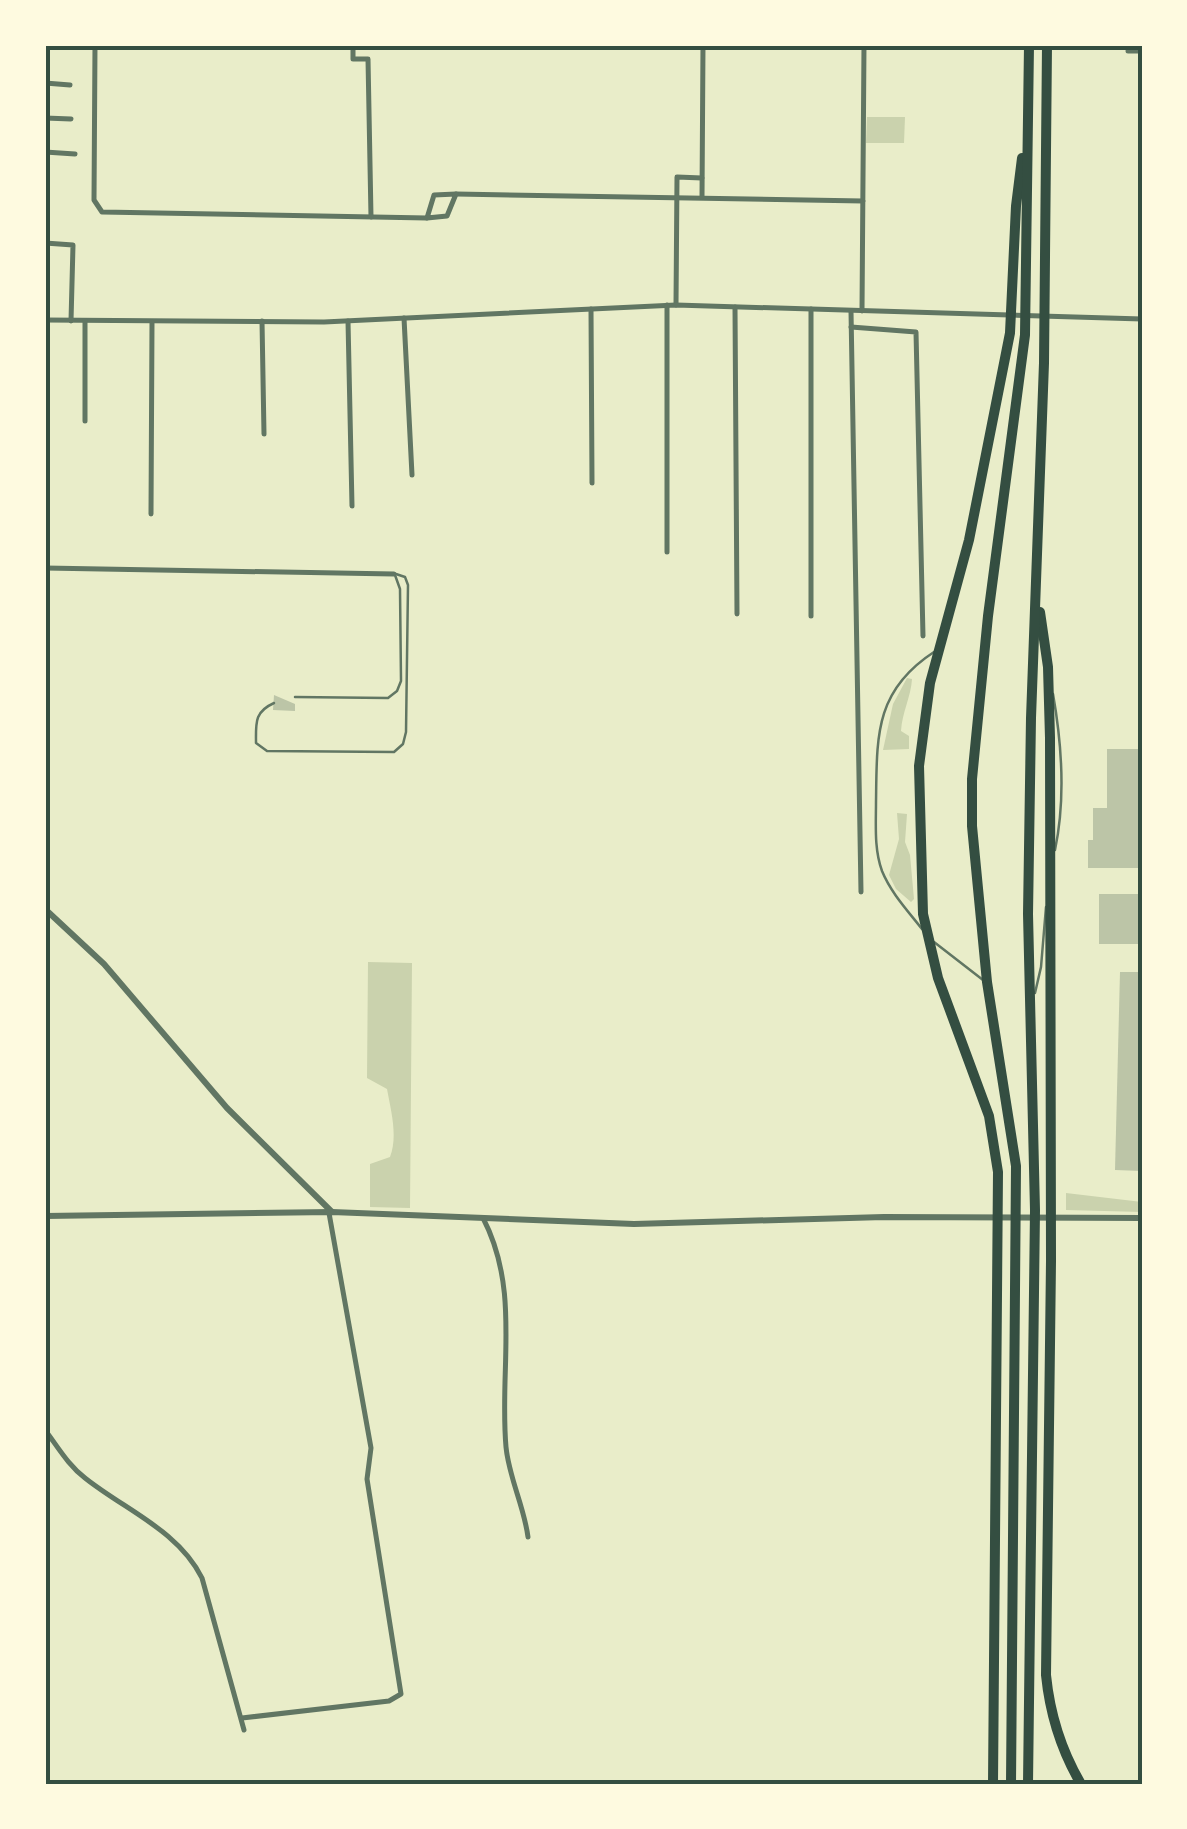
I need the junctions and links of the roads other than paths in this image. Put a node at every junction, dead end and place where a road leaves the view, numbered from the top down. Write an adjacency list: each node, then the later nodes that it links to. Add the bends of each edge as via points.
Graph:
1 (95, 45): 21 (street, via 94,200 102,212)
2 (353, 45): 21 (street, via 353,59 368,59)
3 (704, 45): 16 (street)
4 (864, 45): 20 (street)
5 (1029, 45): 13 (highway)
6 (1047, 45): 49 (highway)
7 (1128, 50): 8 (street)
8 (1142, 51)
9 (45, 83): 10 (street)
10 (70, 85)
11 (45, 118): 12 (street)
12 (70, 119)
13 (1028, 127): 53 (highway, via 1016,206 1010,333 969,540); 60 (highway, via 1025,335 972,779)
14 (45, 152): 15 (street)
15 (75, 154)
16 (702, 178): 18 (street, via 677,178); 19 (street)
17 (456, 194): 18 (street); 22 (street, via 446,216); 22 (street, via 434,195)
18 (677, 196): 19 (street); 24 (street)
19 (702, 197): 20 (street)
20 (863, 202): 30 (street)
21 (370, 218): 22 (street)
22 (426, 218)
23 (45, 244): 34 (street, via 73,244)
24 (676, 305): 25 (street); 26 (street)
25 (667, 306): 27 (street); 46 (street)
26 (735, 307): 28 (street); 50 (street)
27 (591, 309): 31 (street); 43 (street)
28 (811, 310): 29 (street); 51 (street)
29 (851, 311): 30 (street); 39 (street)
30 (862, 311): 32 (street)
31 (404, 318): 36 (street); 42 (street)
32 (1142, 319)
33 (45, 320): 34 (street)
34 (70, 321): 37 (street)
35 (262, 321): 36 (street); 38 (street); 41 (street)
36 (348, 321): 44 (street)
37 (85, 322): 38 (street); 40 (street)
38 (152, 322): 45 (street)
39 (851, 327): 52 (street, via 916,332); 57 (street)
40 (85, 421)
41 (264, 434)
42 (412, 475)
43 (592, 482)
44 (352, 506)
45 (151, 514)
46 (667, 552)
47 (45, 568): 48 (street)
48 (394, 574): 54 (lane, via 400,589 396,692 388,698); 55 (lane, via 408,585 403,744 394,752 266,752 256,744 256,718)
49 (1037, 587): 56 (highway, via 1048,666); 61 (highway)
50 (738, 614)
51 (811, 616)
52 (922, 636)
53 (939, 648): 59 (highway, via 919,766); 59 (lane, via 904,673 880,717 877,743 880,862)
54 (296, 697)
55 (274, 702)
56 (1050, 874): 61 (lane); 73 (highway, via 1046,1676 1053,1721)
57 (861, 892)
58 (45, 909): 62 (street, via 104,964 227,1108)
59 (928, 937): 60 (lane); 70 (highway, via 984,1100 998,1172)
60 (987, 982): 71 (highway, via 1016,1166)
61 (1029, 1018): 72 (highway, via 1036,1210)
62 (330, 1212): 63 (street); 64 (street); 68 (street, via 371,1448 367,1479 401,1694)
63 (45, 1216)
64 (484, 1218): 65 (street, via 634,1224); 67 (street, via 506,1282 506,1453)
65 (1142, 1218)
66 (45, 1430): 68 (street, via 86,1478 189,1555 202,1578)
67 (528, 1537)
68 (242, 1718): 69 (street)
69 (244, 1730)
70 (993, 1784)
71 (1010, 1784)
72 (1028, 1784)
73 (1081, 1784)

